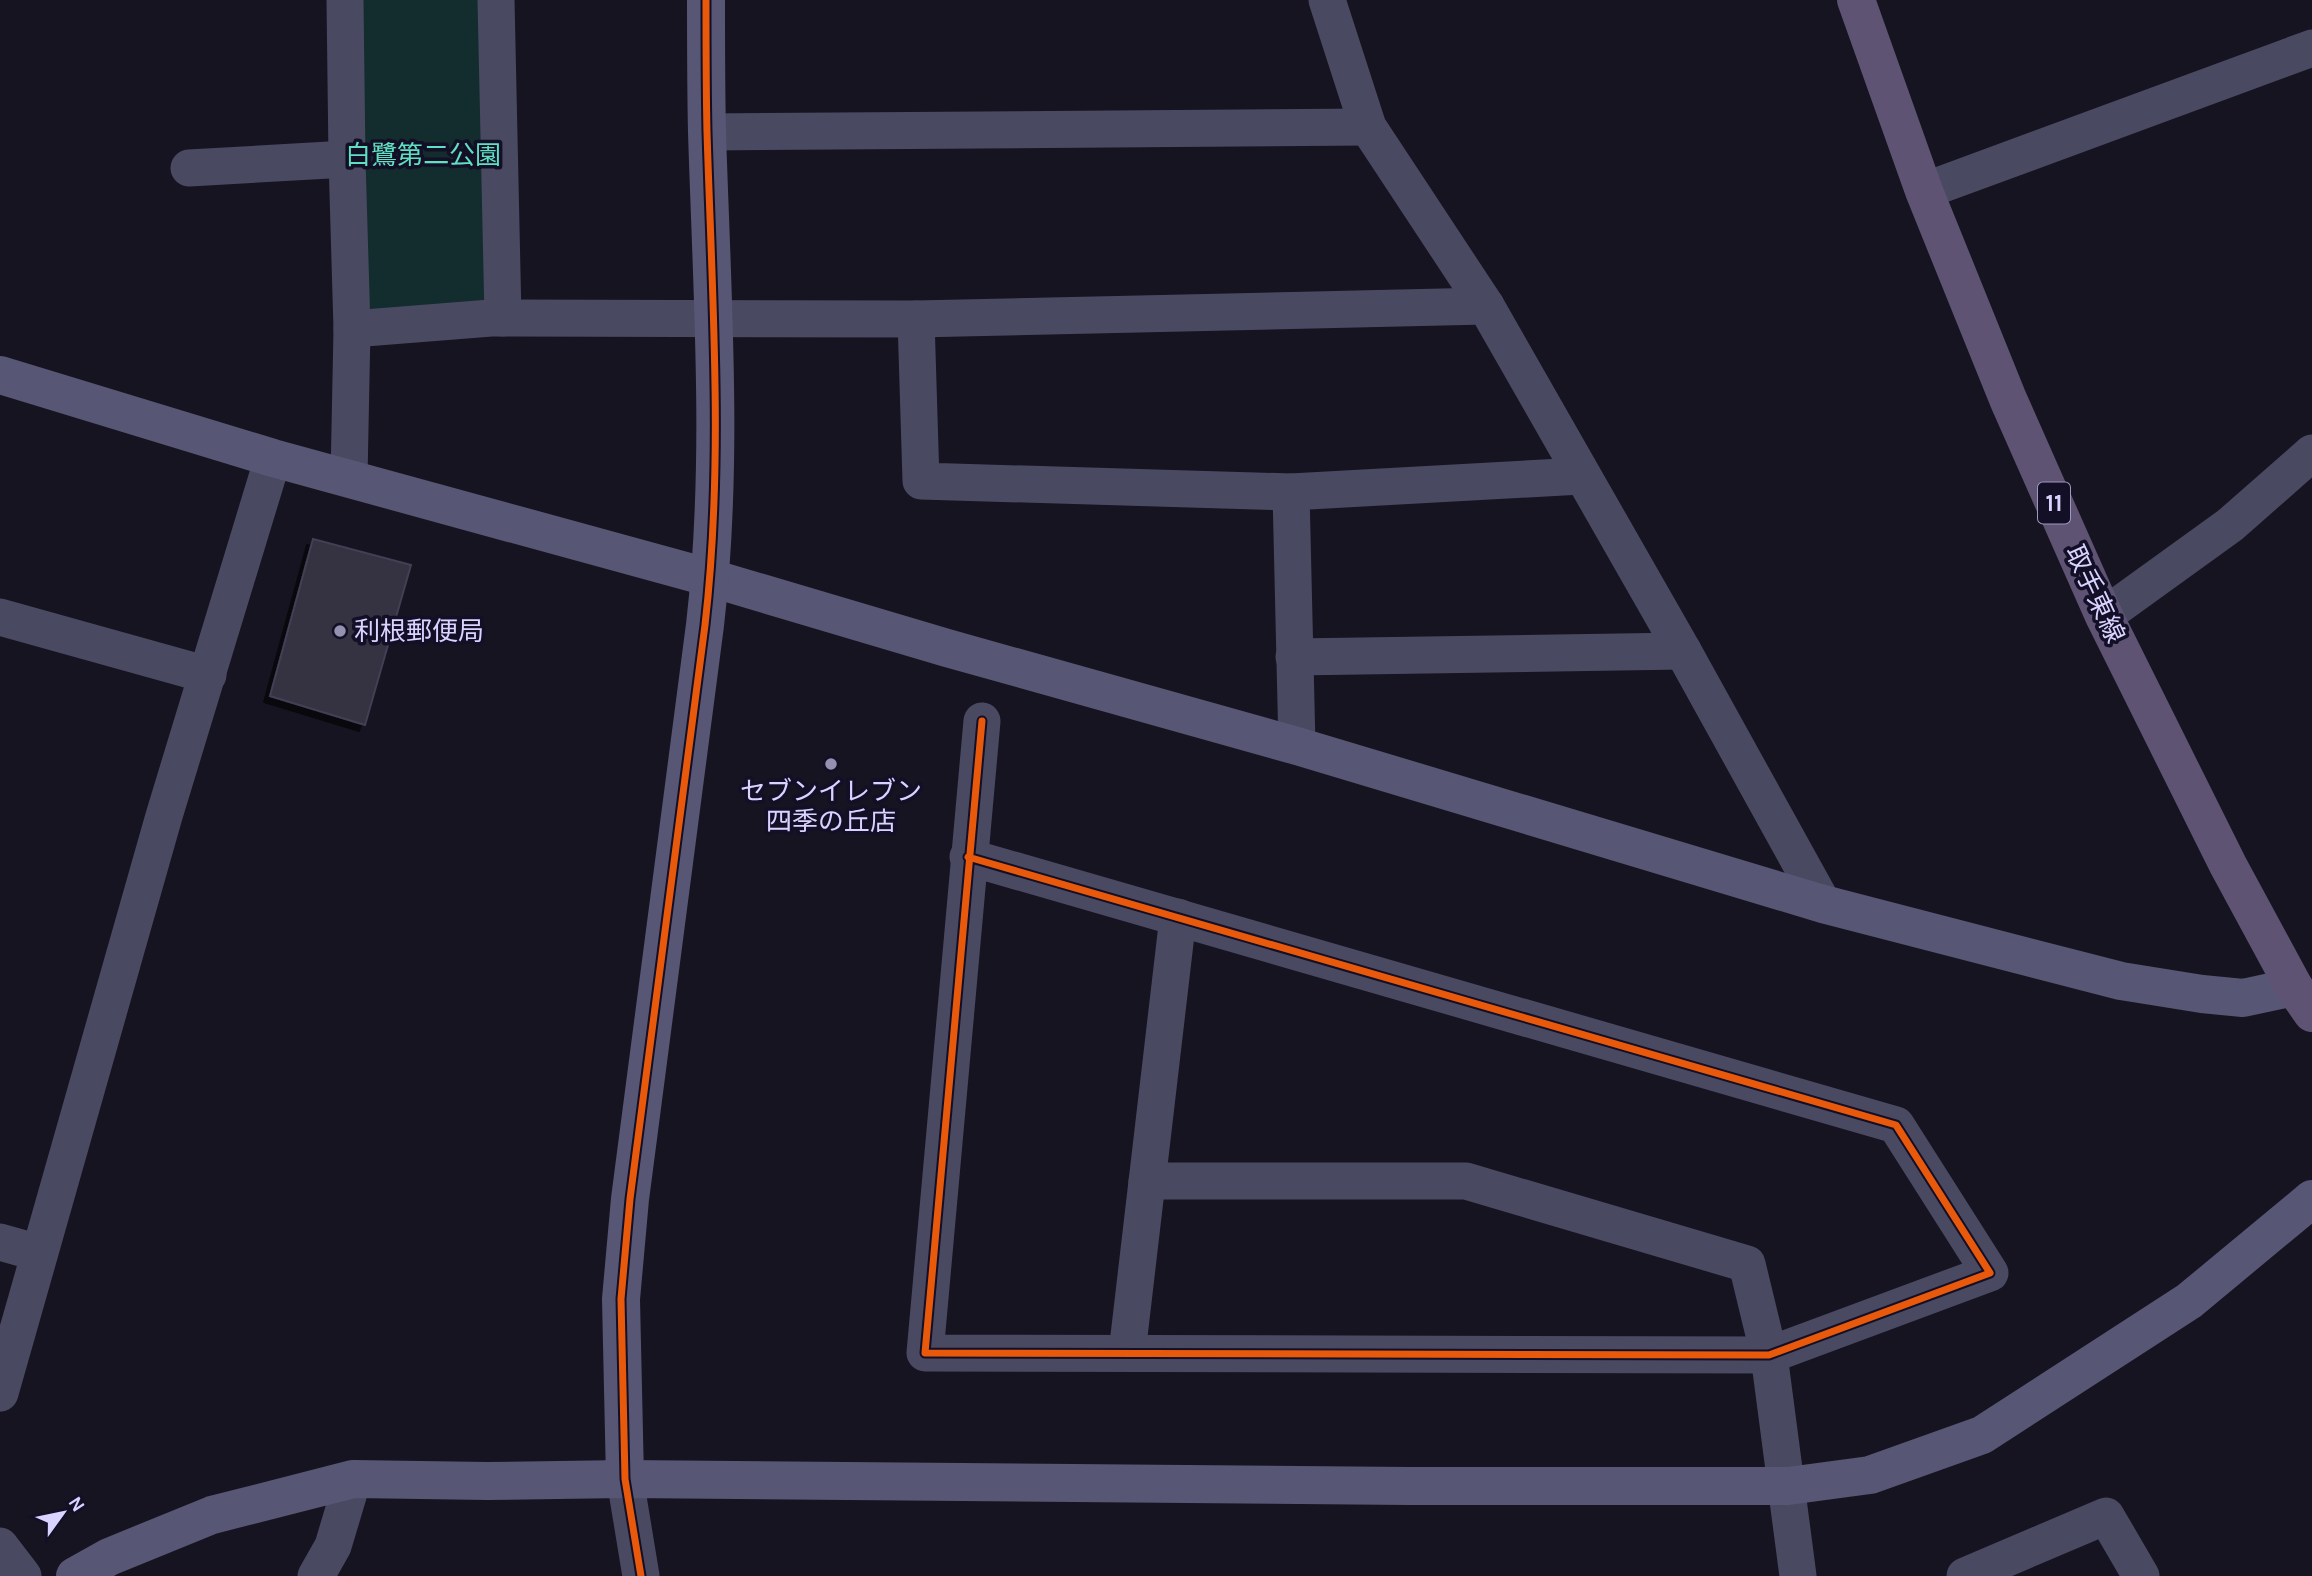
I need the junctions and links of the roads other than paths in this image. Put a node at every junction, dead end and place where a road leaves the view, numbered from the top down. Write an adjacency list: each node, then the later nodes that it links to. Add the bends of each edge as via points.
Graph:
1 (345, 0): 9 (street)
2 (496, 0): 13 (street)
3 (706, 0): 8 (street)
4 (1327, 0): 7 (street)
5 (1856, 0): 11 (main road, 取手東線 / 11)
6 (2312, 48): 11 (street)
7 (1368, 127): 8 (street); 12 (street)
8 (707, 132): 14 (street)
9 (347, 159): 10 (street); 16 (street)
10 (189, 168)
11 (1924, 191): 24 (main road, 取手東線 / 11, via 2008,399)
12 (1486, 306): 15 (street); 20 (street)
13 (503, 318): 14 (street); 16 (street)
14 (715, 318): 15 (street); 23 (street)
15 (916, 319): 22 (street, via 921,481)
16 (352, 329): 21 (street)
17 (0, 375): 19 (street)
18 (2312, 453): 24 (street, via 2230,525)
19 (272, 458): 21 (street); 28 (street)
20 (1581, 476): 22 (street); 26 (street)
21 (349, 478): 23 (street)
22 (1291, 492): 27 (street)
23 (711, 578): 30 (street); 43 (street, via 629,1212 621,1298)
24 (2105, 616): 34 (main road, 取手東線 / 11, via 2228,865)
25 (0, 617): 28 (street)
26 (1683, 651): 27 (street); 32 (street)
27 (1294, 657): 30 (street)
28 (208, 675): 38 (street)
29 (982, 721): 31 (street)
30 (1297, 747): 32 (street)
31 (968, 857): 33 (street); 39 (street, via 925,1353)
32 (1823, 904): 34 (street, via 2121,981 2202,994)
33 (1178, 917): 35 (street); 40 (street, via 1896,1125 1990,1273)
34 (2303, 1000)
35 (1147, 1181): 39 (street); 40 (street, via 1466,1181 1747,1264)
36 (2312, 1199): 44 (street, via 2189,1301 1982,1435 1870,1475)
37 (0, 1242): 38 (street)
38 (39, 1253): 41 (street)
39 (1127, 1353): 40 (street)
40 (1769, 1355): 44 (street)
41 (0, 1393)
42 (353, 1479): 43 (street); 47 (street, via 212,1515 109,1557); 48 (street, via 333,1546)
43 (625, 1479): 44 (street); 49 (street)
44 (1788, 1486): 50 (street)
45 (0, 1546): 46 (street)
46 (23, 1576)
47 (75, 1576)
48 (316, 1576)
49 (641, 1576)
50 (1798, 1576)
51 (1965, 1576): 52 (street, via 2106,1516)
52 (2141, 1576)

